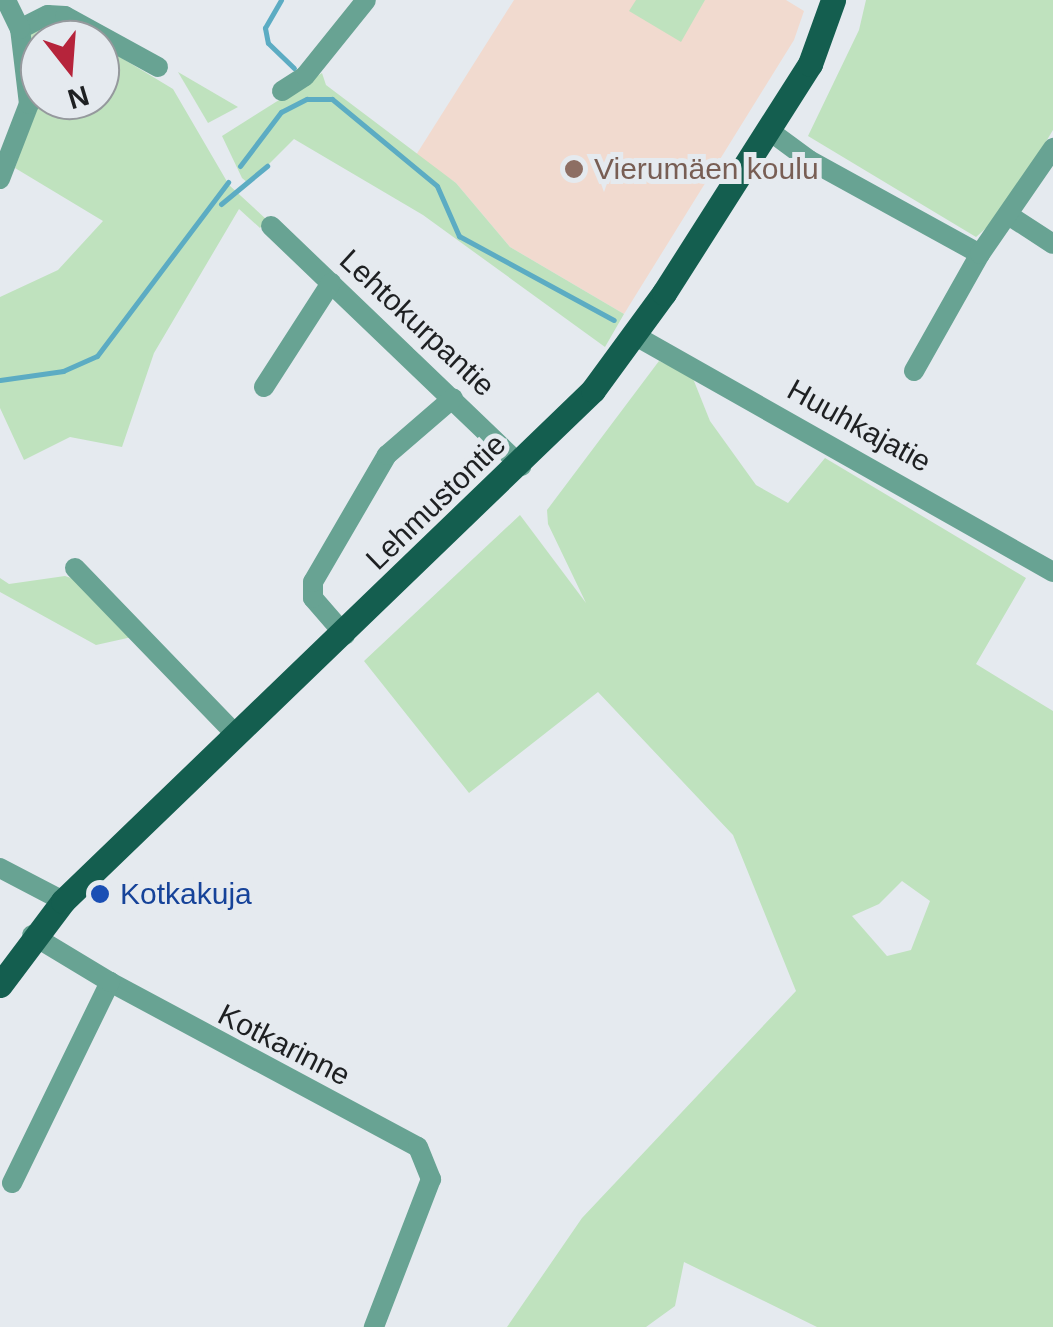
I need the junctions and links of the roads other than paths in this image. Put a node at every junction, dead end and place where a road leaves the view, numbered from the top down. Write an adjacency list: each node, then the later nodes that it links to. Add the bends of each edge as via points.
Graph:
1 (6, 0): 6 (street)
2 (366, 0): 9 (street, via 304,76)
3 (832, 0): 11 (main road, Lehmustontie, via 810,64)
4 (38, 20): 5 (street)
5 (73, 20)
6 (20, 29)
7 (120, 46): 8 (street)
8 (158, 67)
9 (282, 91)
10 (23, 120): 13 (street)
11 (768, 130): 17 (street, via 808,160); 19 (main road, Lehmustontie)
12 (1053, 148): 14 (street)
13 (0, 179)
14 (1010, 216): 16 (street); 17 (street)
15 (271, 226): 18 (street, Lehtokurpantie)
16 (1053, 244)
17 (980, 254): 20 (street)
18 (331, 283): 21 (street); 22 (street, Lehtokurpantie)
19 (634, 335): 23 (main road, Lehmustontie); 25 (street, Huuhkajatie)
20 (914, 371)
21 (264, 387)
22 (453, 398): 23 (street, Lehtokurpantie); 26 (street, via 387,455 312,582 313,598)
23 (521, 466): 26 (main road, Lehmustontie)
24 (75, 568): 27 (street)
25 (1053, 572)
26 (345, 635): 27 (main road, Lehmustontie)
27 (237, 736): 29 (main road, Lehmustontie)
28 (0, 868): 29 (street)
29 (63, 901): 30 (main road, Lehmustontie)
30 (32, 935): 31 (street); 32 (main road, Lehmustontie)
31 (110, 982): 33 (street); 34 (street, Kotkarinne, via 418,1147 431,1179)
32 (0, 984)
33 (12, 1184)
34 (374, 1327)

